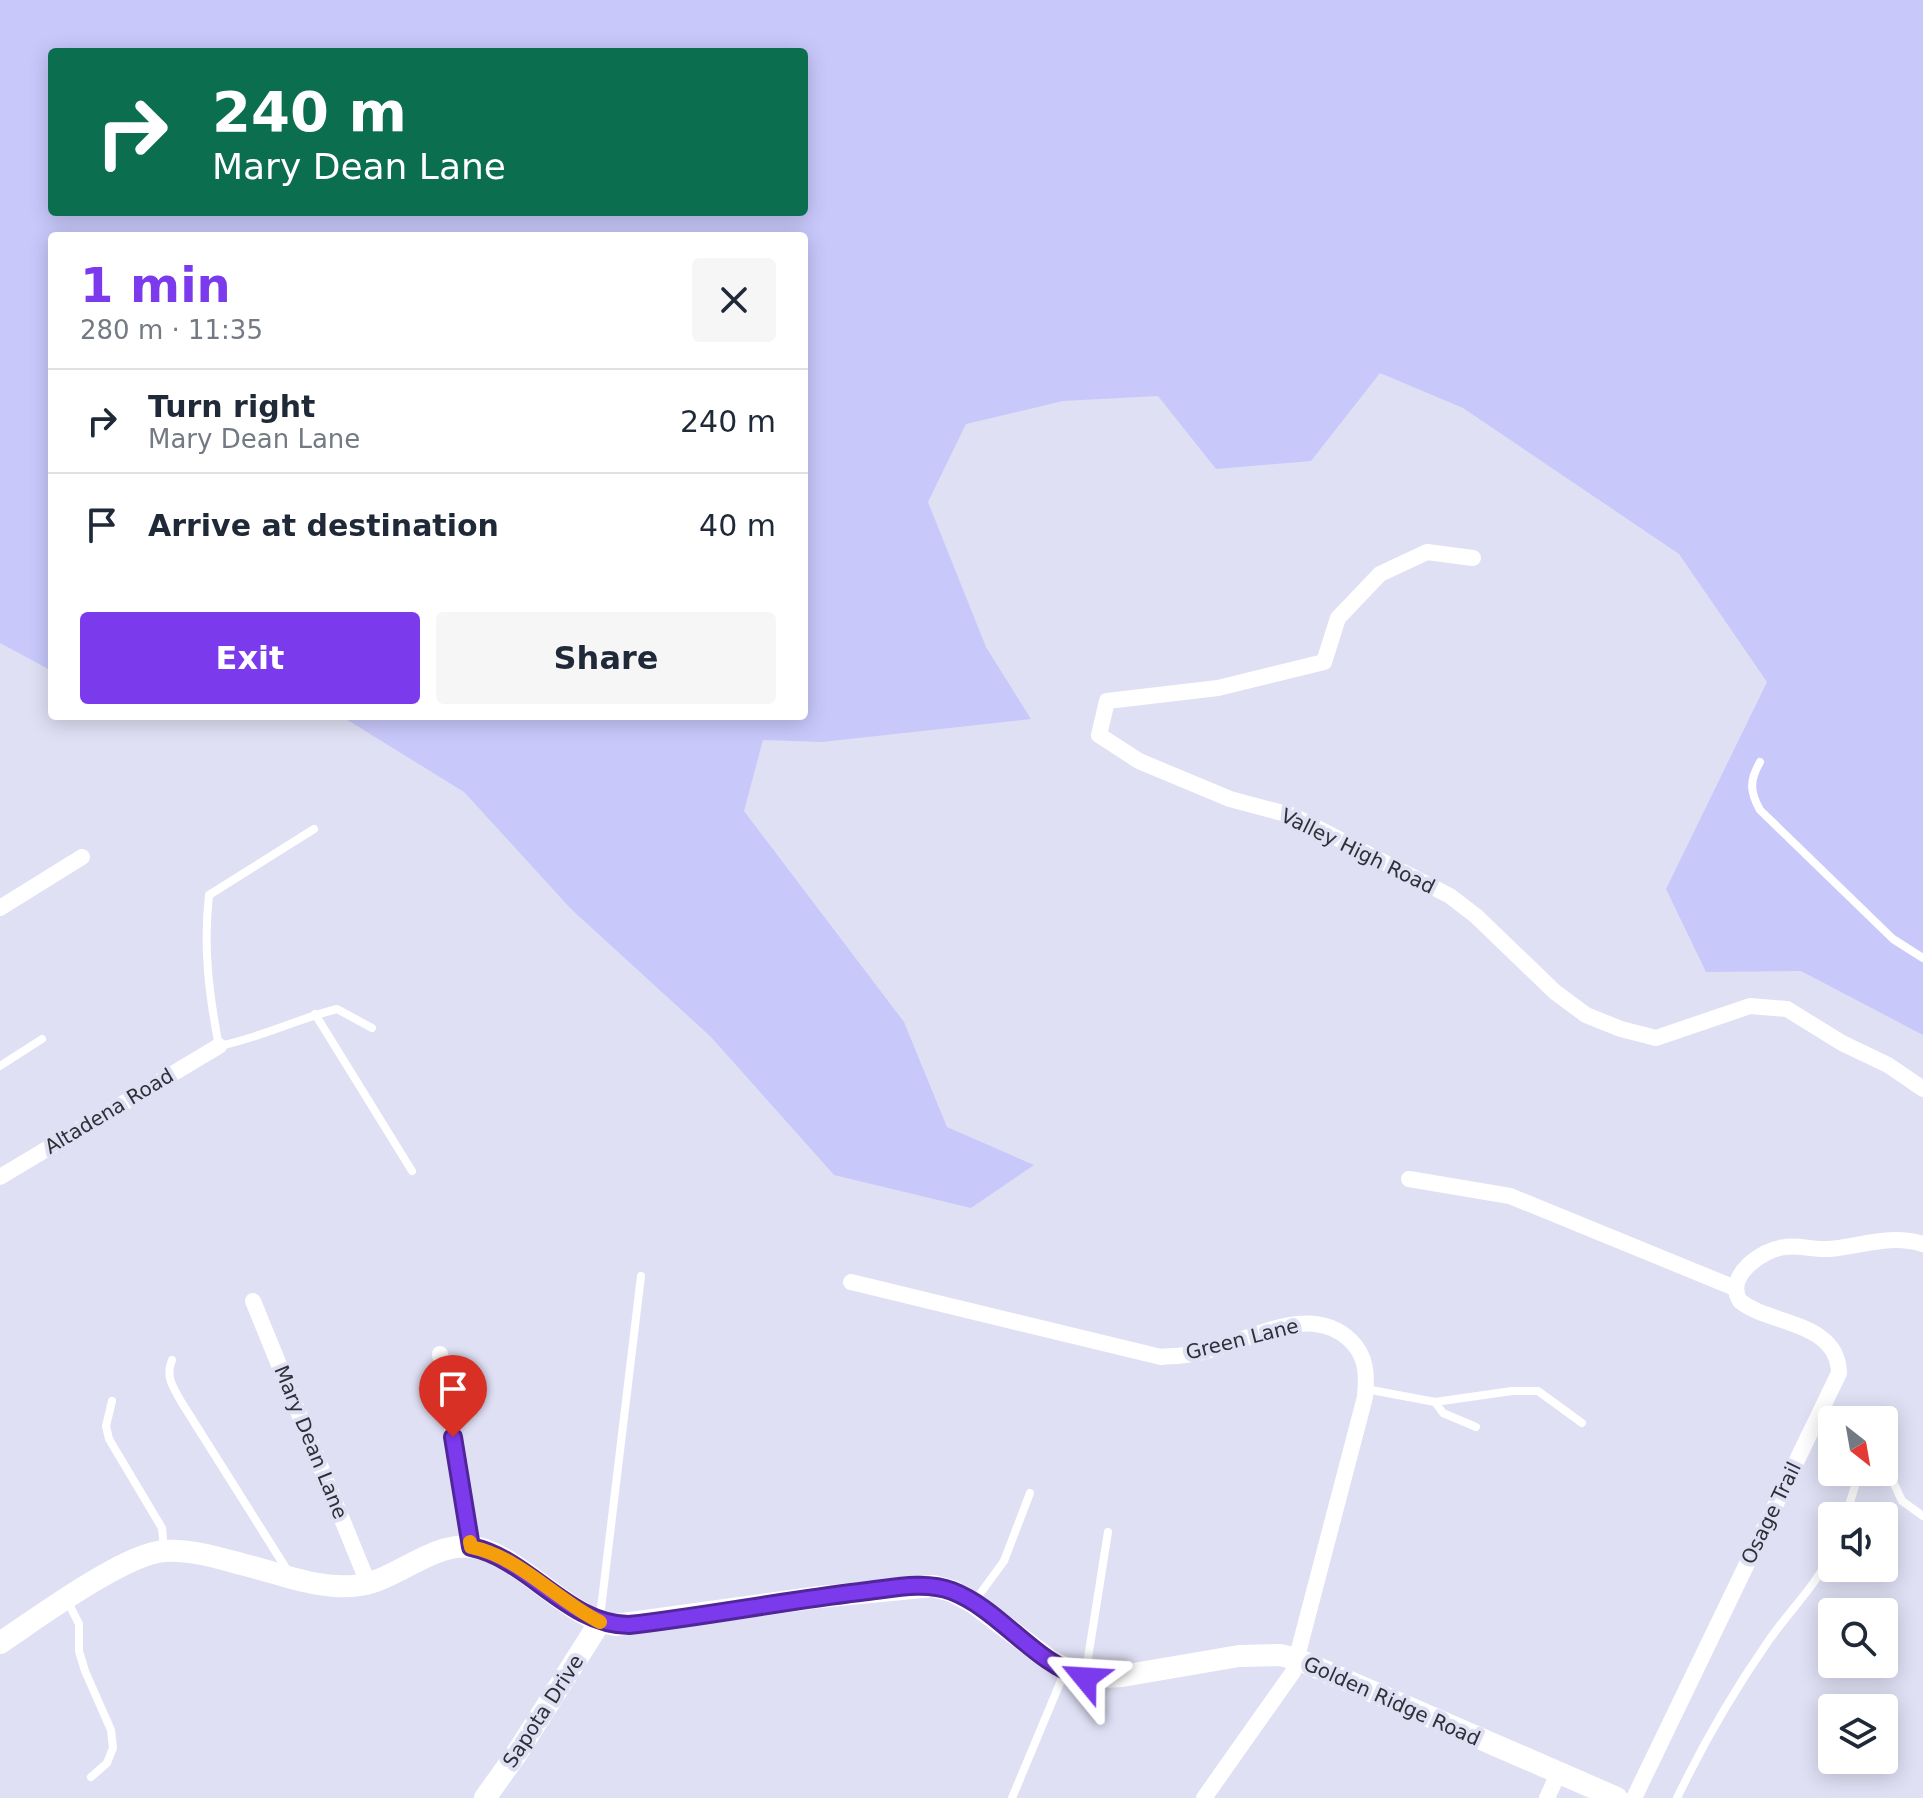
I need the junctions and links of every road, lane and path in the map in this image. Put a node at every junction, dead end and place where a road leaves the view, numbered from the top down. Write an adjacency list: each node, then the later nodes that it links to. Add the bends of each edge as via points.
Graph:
1 (1473, 558): 12 (street, Valley High Road, via 1427,552 1380,574 1338,618 1324,662 1218,688 1107,701 1099,735 1139,761 1230,799 1294,816 1450,896 1586,1015 1656,1038 1750,1006 1787,1009)
2 (1760, 762): 6 (lane, via 1752,775 1751,794 1760,810 1893,939)
3 (314, 829): 10 (lane, via 209,895 208,990)
4 (82, 857): 5 (street)
5 (0, 908)
6 (1923, 958)
7 (315, 1014): 8 (lane, via 337,1009); 10 (lane); 13 (lane)
8 (372, 1028)
9 (42, 1039): 11 (lane)
10 (219, 1046): 14 (street, Altadena Road)
11 (0, 1066)
12 (1923, 1089)
13 (412, 1171)
14 (0, 1177)
15 (1409, 1179): 19 (street, via 1510,1196)
16 (1923, 1244): 19 (street, via 1897,1239 1815,1250 1784,1246 1754,1261)
17 (641, 1276): 39 (lane)
18 (851, 1282): 23 (street, Green Lane, via 1161,1357 1319,1323 1338,1329 1360,1349)
19 (1735, 1288): 50 (street, Osage Trail, via 1746,1306 1824,1341 1835,1355 1839,1373)
20 (253, 1301): 36 (street, Mary Dean Lane)
21 (440, 1354): 32 (street)
22 (172, 1360): 34 (lane, via 168,1371 175,1391)
23 (1366, 1389): 25 (lane); 41 (street, Green Lane)
24 (112, 1401): 33 (lane, via 106,1426 109,1439 162,1528)
25 (1435, 1402): 26 (lane, via 1538,1391); 27 (lane, via 1443,1413)
26 (1582, 1423)
27 (1476, 1427)
28 (1895, 1486): 30 (lane, via 1902,1501)
29 (1030, 1493): 38 (lane, via 1004,1561)
30 (1923, 1516)
31 (1108, 1532): 42 (lane)
32 (471, 1547): 36 (street, via 445,1549); 39 (street, via 506,1560)
33 (164, 1551): 34 (street, via 204,1555); 37 (street, via 126,1564)
34 (292, 1577): 36 (street, via 337,1586)
35 (1818, 1579): 51 (lane, via 1733,1694)
36 (368, 1583)
37 (67, 1600): 40 (street); 44 (lane, via 79,1624 85,1671 111,1730 113,1748 107,1763)
38 (974, 1603): 39 (street, via 945,1589 917,1586 629,1625); 42 (street)
39 (600, 1622): 45 (street, Sapota Drive)
40 (0, 1643)
41 (1297, 1659): 42 (street, Golden Ridge Road, via 1239,1656 1122,1676); 43 (street, Golden Ridge Road); 47 (street, Green Lane, via 1283,1691)
42 (1075, 1674): 46 (lane)
43 (1558, 1774): 48 (street); 49 (street, Golden Ridge Road)
44 (91, 1777)
45 (485, 1798)
46 (1012, 1798)
47 (1204, 1798)
48 (1547, 1798)
49 (1617, 1798)
50 (1634, 1798)
51 (1677, 1798)

